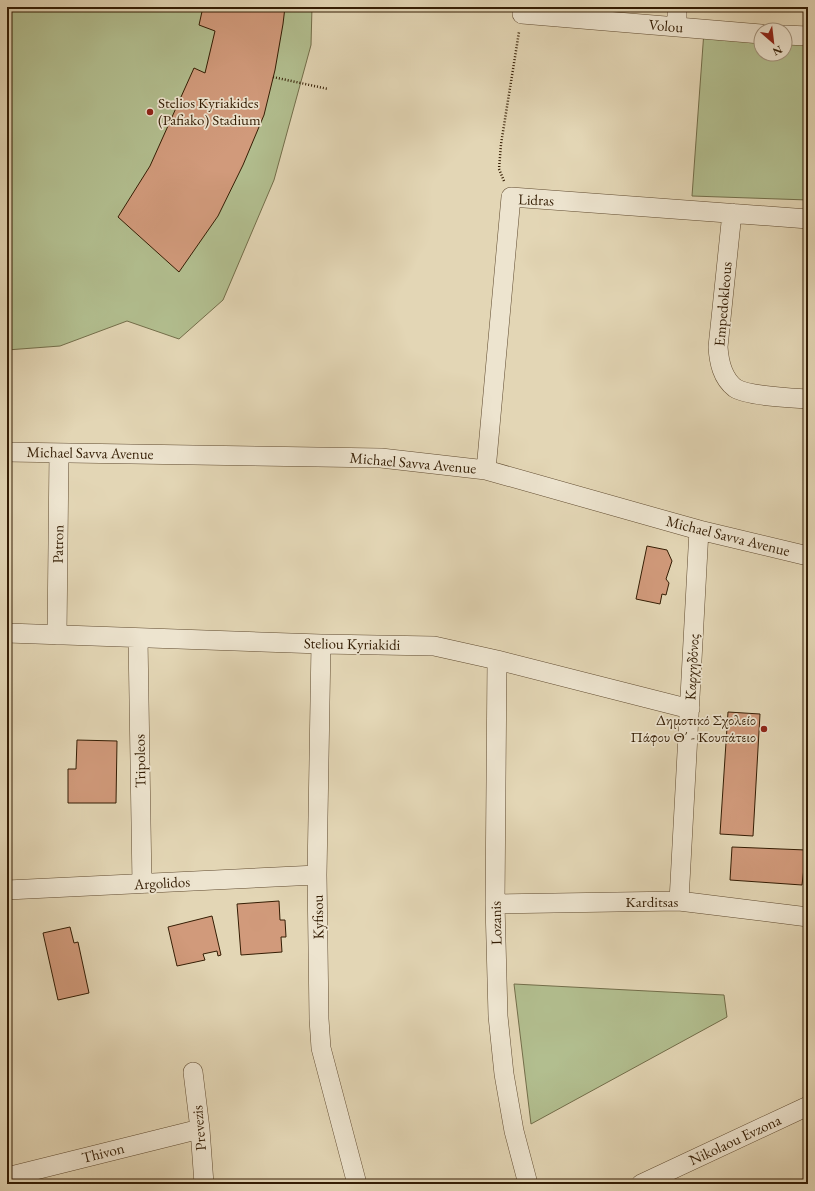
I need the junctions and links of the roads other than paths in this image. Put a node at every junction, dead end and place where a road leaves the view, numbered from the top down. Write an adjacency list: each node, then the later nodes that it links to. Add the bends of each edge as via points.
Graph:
1 (677, 7): 3 (street)
2 (522, 11): 3 (street, Volou)
3 (677, 27): 4 (street, Volou)
4 (753, 33)
5 (793, 35): 6 (street)
6 (808, 36)
7 (732, 213): 8 (street, Lidras); 9 (street, Empedokleous, via 718,347 719,362 724,375 736,388 755,394); 12 (street, Lidras, via 511,197)
8 (808, 219)
9 (808, 400)
10 (7, 452): 11 (street, Michael Savva Avenue)
11 (59, 453): 12 (street, Michael Savva Avenue, via 381,458); 16 (street, Patron)
12 (486, 470): 13 (street, Michael Savva Avenue)
13 (699, 530): 14 (street, Michael Savva Avenue); 20 (street, Καρχηδόνος)
14 (808, 556)
15 (7, 633): 16 (street, Steliou Kyriakidi)
16 (57, 635): 17 (street, Steliou Kyriakidi)
17 (138, 638): 18 (street, Steliou Kyriakidi); 22 (street, Tripoleos)
18 (321, 644): 19 (street, Steliou Kyriakidi, via 434,646); 21 (street, Kyfisou)
19 (497, 660): 20 (street, Steliou Kyriakidi); 25 (street, Lozanis)
20 (690, 709): 24 (street, Καρχηδόνος)
21 (317, 875): 22 (street, Argolidos); 32 (street, Kyfisou, via 321,1048)
22 (142, 884): 23 (street, Argolidos)
23 (7, 890)
24 (679, 901): 25 (street, Karditsas); 26 (street, Karditsas)
25 (495, 904): 33 (street, Lozanis, via 498,1016 504,1074 514,1131)
26 (808, 917)
27 (193, 1072): 29 (street, Prevezis)
28 (808, 1106): 34 (street, Nikolaou Evzona)
29 (200, 1128): 30 (street, Thivon); 31 (street, Prevezis)
30 (7, 1177)
31 (204, 1184)
32 (357, 1184)
33 (528, 1184)
34 (641, 1184)

